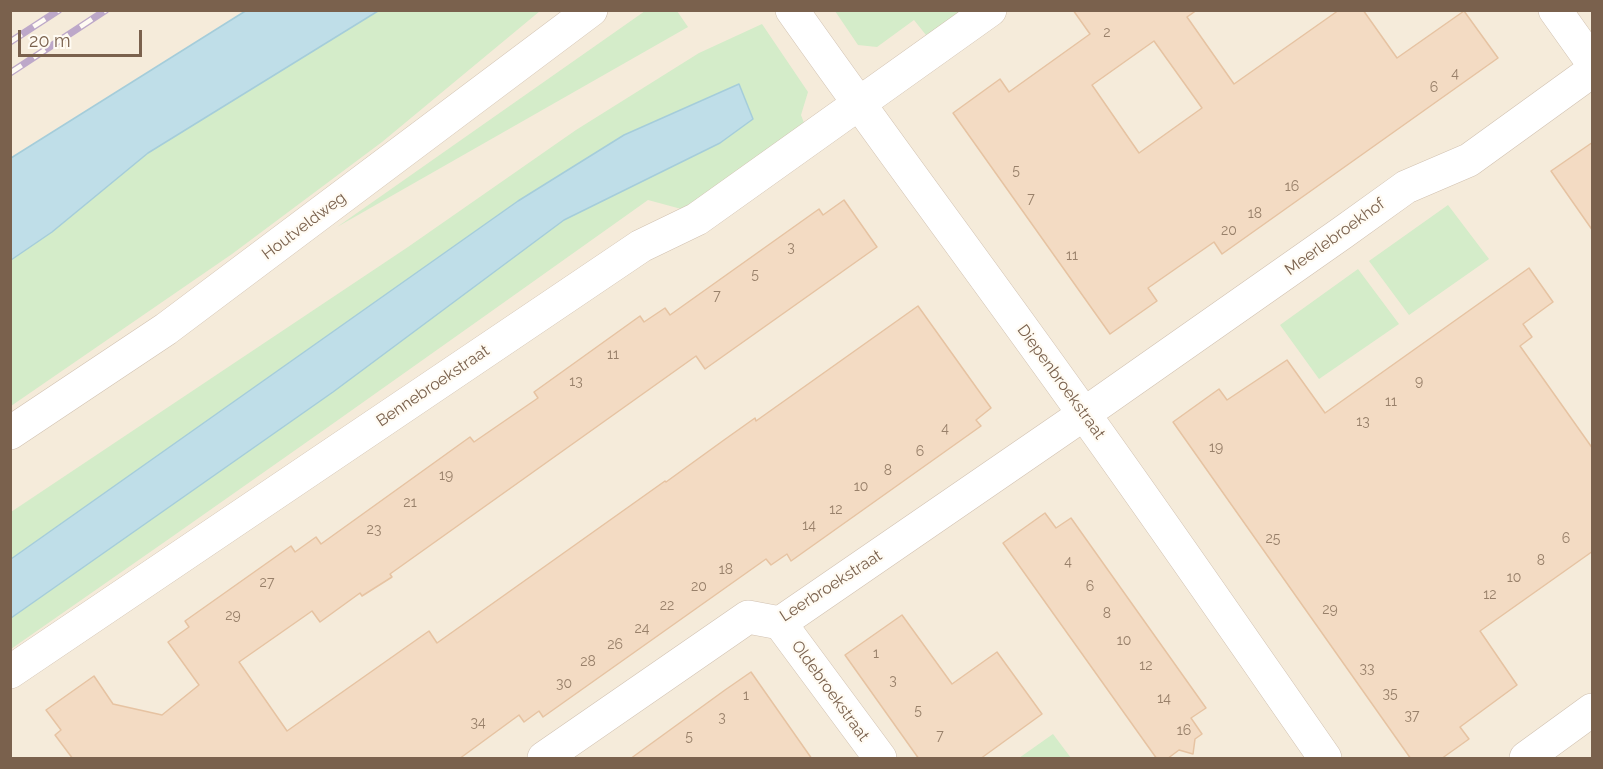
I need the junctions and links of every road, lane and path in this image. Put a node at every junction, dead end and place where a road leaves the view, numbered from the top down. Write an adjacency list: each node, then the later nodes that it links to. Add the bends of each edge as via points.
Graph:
1 (591, 10): 9 (street, Houtveldweg, via 166,329)
2 (792, 10): 7 (street, Diepenbroekstraat)
3 (990, 10): 7 (street, Bennebroekstraat)
4 (1555, 10): 5 (street)
5 (1593, 62)
6 (1593, 71): 8 (street, Meerlebroekhof, via 1469,160 1406,187)
7 (858, 104): 8 (street, Diepenbroekstraat); 11 (street, Bennebroekstraat, via 697,219 640,246)
8 (1084, 414): 10 (street, Leerbroekstraat); 15 (street, Diepenbroekstraat)
9 (10, 433)
10 (780, 623): 13 (street, Leerbroekstraat, via 748,617); 14 (street, Oldebroekstraat)
11 (10, 672)
12 (1593, 710): 16 (street)
13 (544, 759)
14 (880, 759)
15 (1325, 759)
16 (1526, 759)

